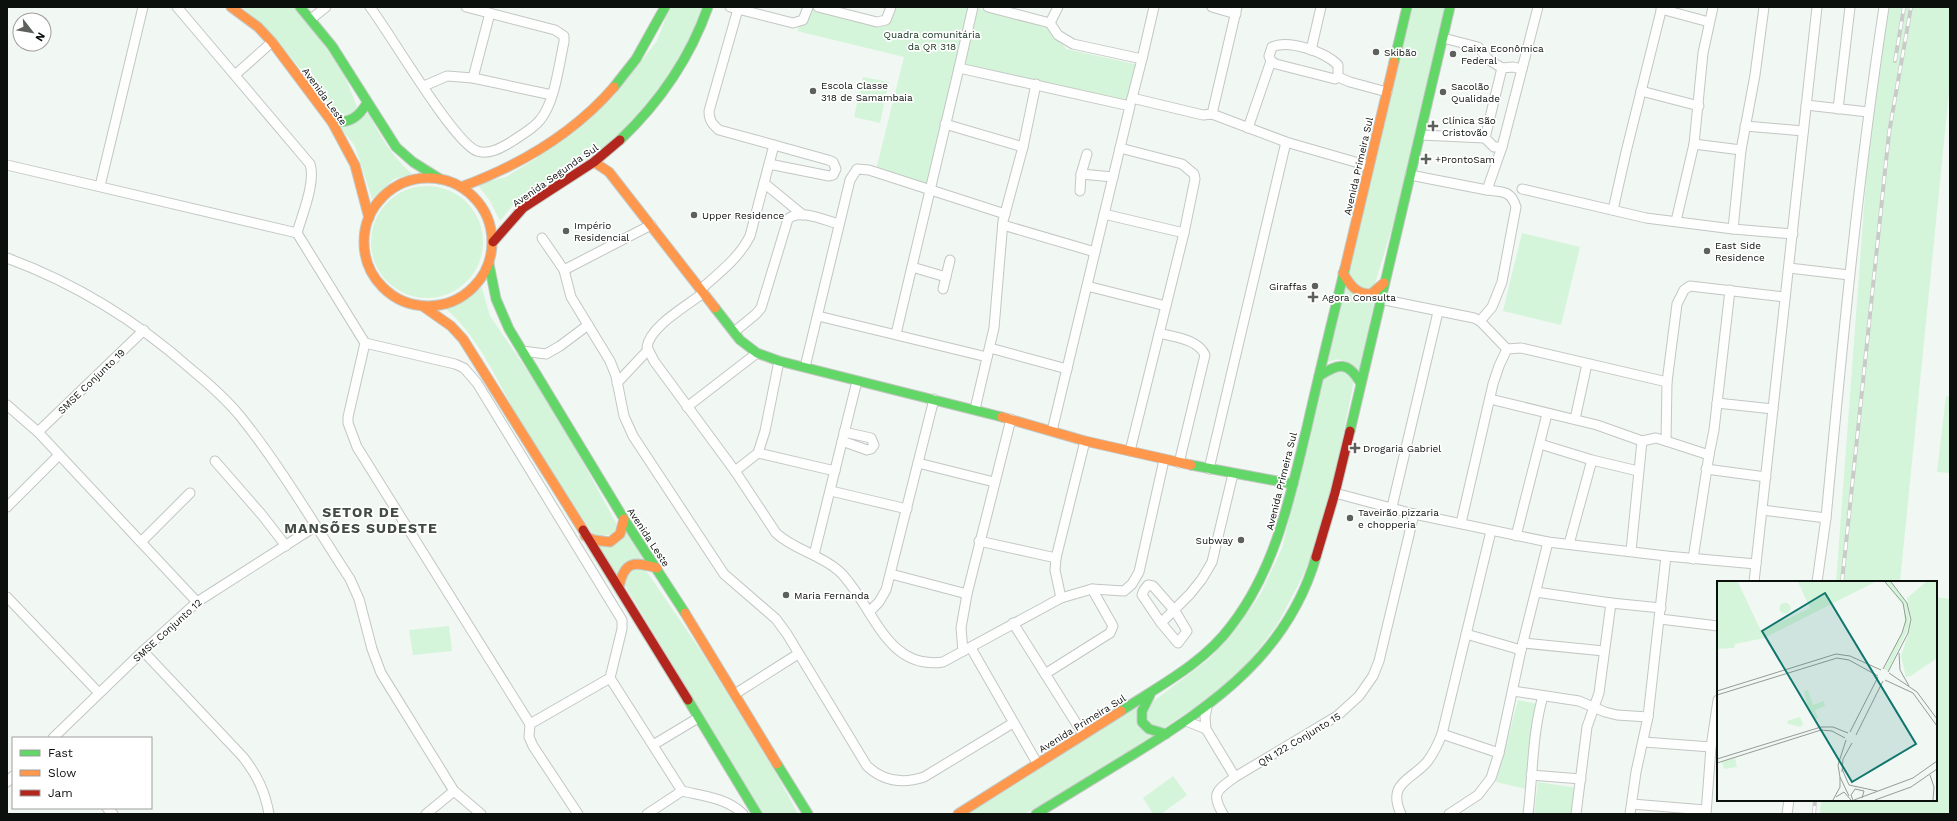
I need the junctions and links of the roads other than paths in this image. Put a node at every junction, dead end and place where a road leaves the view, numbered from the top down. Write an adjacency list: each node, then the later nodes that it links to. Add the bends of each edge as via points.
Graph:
1 (143, 7): 83 (street)
2 (177, 7): 42 (street)
3 (231, 7): 35 (main road, Avenida Leste, via 258,27)
4 (300, 7): 31 (main road)
5 (326, 7): 31 (street)
6 (466, 7): 30 (street)
7 (665, 7): 84 (main road, via 644,47 624,75 601,100 571,126 508,168)
8 (708, 7): 71 (main road, Avenida Segunda Sul, via 685,59 662,94 635,125)
9 (808, 7): 27 (street, via 802,20 794,22)
10 (818, 7): 11 (street, via 882,22 888,17)
11 (891, 7)
12 (973, 7): 39 (street)
13 (988, 7): 33 (street)
14 (1058, 7): 33 (street)
15 (1154, 7): 37 (street)
16 (1212, 7): 29 (street)
17 (1321, 7): 36 (street)
18 (1407, 7): 48 (main road, Avenida Primeira Sul)
19 (1450, 7): 34 (main road)
20 (1538, 7): 41 (street)
21 (1713, 7): 32 (street)
22 (1764, 7): 59 (street, via 1759,53)
23 (1817, 7): 52 (street)
24 (1850, 7): 54 (street)
25 (1884, 7): 55 (street)
26 (373, 8): 46 (street)
27 (734, 8): 65 (street, via 709,111 710,119 718,130)
28 (1662, 8): 32 (street); 47 (street)
29 (1237, 10): 56 (street)
30 (490, 13): 44 (street); 49 (street, via 561,32 564,42)
31 (311, 19): 51 (main road, via 339,57)
32 (1709, 22): 53 (street, via 1703,53)
33 (1050, 23): 37 (street, via 1058,35 1073,44)
34 (1443, 38): 40 (street, via 1478,47 1489,60); 62 (main road)
35 (272, 42): 42 (street); 57 (main road, Avenida Leste)
36 (1311, 50): 38 (street, via 1279,44 1272,47 1269,56); 43 (street, via 1334,62 1339,68)
37 (1142, 59): 50 (street)
38 (1271, 61): 43 (street, via 1322,76 1335,79); 60 (street)
39 (959, 68): 45 (street); 58 (street)
40 (1502, 68): 41 (street); 63 (street)
41 (1522, 69): 68 (street)
42 (235, 75): 99 (street, via 310,164 311,182)
43 (1338, 77): 48 (street)
44 (473, 78): 46 (street, via 447,76); 49 (street)
45 (1036, 84): 50 (street); 67 (street)
46 (424, 86): 49 (street, via 450,126 472,148 488,152 501,148 533,128 541,120)
47 (1641, 91): 53 (street); 89 (street)
48 (1387, 92): 76 (main road, Avenida Primeira Sul)
49 (552, 94)
50 (1131, 102): 56 (street, via 1203,115); 69 (street)
51 (367, 103): 57 (main road, via 352,121); 81 (main road, via 403,154)
52 (1806, 105): 54 (street); 61 (street)
53 (1699, 106): 66 (street)
54 (1838, 109): 55 (street)
55 (1868, 112): 113 (street)
56 (1212, 114): 60 (street)
57 (332, 122): 93 (main road, Avenida Leste, via 355,165)
58 (945, 124): 67 (street); 86 (street)
59 (1745, 126): 61 (street); 70 (street)
60 (1248, 128): 64 (street)
61 (1803, 131): 101 (street)
62 (1420, 135): 63 (street); 79 (main road)
63 (1485, 138): 68 (street, via 1494,147)
64 (1286, 142): 76 (street); 174 (street)
65 (774, 144): 74 (street); 74 (street, via 828,160 836,169 833,175 828,176)
66 (1694, 144): 70 (street); 94 (street)
67 (1023, 147): 90 (street)
68 (1502, 147): 87 (street)
69 (1120, 148): 80 (street); 100 (street, via 1182,164 1194,174 1195,185)
70 (1741, 150): 98 (street)
71 (607, 151): 73 (main road, Avenida Segunda Sul); 77 (main road)
72 (1087, 154): 78 (street)
73 (594, 162): 77 (main road); 103 (main road, Avenida Segunda Sul, via 522,209)
74 (769, 164): 82 (street)
75 (7, 165): 83 (street)
76 (1369, 166): 111 (main road, Avenida Primeira Sul)
77 (609, 172): 96 (main road)
78 (1081, 174): 80 (street); 88 (street)
79 (1410, 175): 87 (street); 114 (main road)
80 (1113, 177): 91 (street)
81 (440, 179): 84 (main road); 93 (main road, via 418,179 398,186 381,200)
82 (764, 183): 92 (street); 118 (street, via 755,222 745,246)
83 (100, 186): 99 (street)
84 (461, 187): 103 (main road, via 478,201 489,220)
85 (1522, 189): 89 (street)
86 (930, 190): 90 (street); 95 (street, via 869,170 857,169 850,180); 108 (street)
87 (1487, 190): 126 (street, via 1506,192 1513,198 1516,207 1502,282 1492,307)
88 (1080, 191)
89 (1614, 210): 94 (street, via 1646,218)
90 (1005, 214): 97 (street)
91 (1104, 214): 100 (street); 104 (street)
92 (802, 215): 95 (street); 129 (street, via 790,216 784,226 761,308)
93 (369, 218): 123 (main road, via 364,238 366,258 374,277 387,292 404,302)
94 (1676, 221): 98 (street)
95 (839, 224): 125 (street)
96 (651, 225): 110 (street); 118 (main road)
97 (1003, 225): 104 (street); 136 (street, via 997,306)
98 (1733, 229): 101 (street)
99 (297, 233): 132 (street)
100 (1184, 233): 122 (street)
101 (1793, 234): 109 (street)
102 (542, 238): 110 (street)
103 (493, 242): 107 (main road)
104 (1095, 252): 115 (street)
105 (7, 258): 128 (street, via 65,283)
106 (950, 260): 112 (street)
107 (489, 264): 123 (main road, via 479,282 463,296 445,305); 135 (main road, Avenida Leste, via 502,316)
108 (912, 267): 112 (street); 131 (street)
109 (1789, 268): 113 (street); 119 (street)
110 (564, 270): 127 (street, via 571,297)
111 (1343, 274): 114 (main road, via 1350,286 1360,293 1371,294); 142 (main road, Avenida Primeira Sul)
112 (946, 276): 116 (street)
113 (1849, 276): 191 (street)
114 (1384, 284): 120 (main road); 121 (street)
115 (1087, 286): 122 (street); 141 (street)
116 (943, 289)
117 (1730, 290): 119 (street); 145 (street, via 1690,286 1679,297); 149 (street)
118 (702, 291): 129 (main road); 134 (street, via 658,328 648,341)
119 (1785, 296): 152 (street)
120 (1380, 299): 121 (street); 144 (main road)
121 (1399, 304): 124 (street)
122 (1166, 306): 130 (street)
123 (424, 307): 196 (main road, via 451,326 463,339)
124 (1438, 312): 126 (street); 187 (street)
125 (818, 316): 131 (street); 140 (street)
126 (1480, 321): 133 (street)
127 (588, 325): 135 (street, via 546,354); 146 (street, via 610,361)
128 (144, 330): 158 (street, SMSE Conjunto 19); 194 (street, via 212,386 239,415)
129 (734, 332): 137 (main road)
130 (1159, 333): 165 (street); 173 (street, via 1186,340 1203,349 1205,355)
131 (896, 334): 136 (street)
132 (365, 343): 235 (street, via 455,364 464,368 477,383 622,620); 248 (street, via 348,417 358,447)
133 (1507, 349): 139 (street, via 1521,348); 148 (street, via 1499,366)
134 (648, 350): 146 (street); 151 (street)
135 (522, 351): 192 (main road, Avenida Leste)
136 (988, 352): 141 (street); 153 (street)
137 (757, 353): 138 (main road); 151 (street)
138 (779, 361): 140 (main road); 166 (street)
139 (1587, 364): 145 (street); 156 (street)
140 (805, 367): 143 (main road)
141 (1067, 370): 157 (street)
142 (1319, 376): 144 (main road, via 1332,367 1343,365 1353,370); 182 (main road, Avenida Primeira Sul)
143 (857, 382): 147 (main road); 159 (street)
144 (1360, 382): 185 (main road)
145 (1667, 382): 160 (street)
146 (617, 383): 233 (street, via 624,416 633,436 701,542 724,574 776,619)
147 (934, 399): 153 (main road); 172 (street)
148 (1490, 399): 154 (street); 193 (street)
149 (1717, 403): 152 (street); 168 (street)
150 (7, 405): 158 (street)
151 (687, 407): 175 (street)
152 (1773, 409): 180 (street)
153 (975, 410): 155 (main road)
154 (1546, 414): 156 (street); 164 (street)
155 (1011, 419): 157 (main road); 181 (street)
156 (1575, 419): 163 (street)
157 (1052, 431): 162 (main road)
158 (38, 432): 167 (street)
159 (844, 432): 161 (street); 161 (street, via 871,438 874,442 873,447 867,450)
160 (1666, 440): 163 (street, via 1656,438); 168 (street)
161 (842, 441): 178 (street)
162 (1085, 441): 165 (main road); 206 (street)
163 (1642, 441): 177 (street)
164 (1540, 444): 170 (street); 197 (street)
165 (1130, 451): 169 (main road)
166 (758, 453): 175 (street); 178 (street)
167 (59, 455): 186 (street); 199 (street)
168 (1709, 455): 176 (street)
169 (1164, 460): 173 (main road); 214 (street, via 1139,572 1132,584 1124,590)
170 (1592, 460): 177 (street); 201 (street)
171 (215, 461): 202 (street, via 262,514)
172 (918, 463): 181 (street); 188 (street)
173 (1179, 463): 174 (main road)
174 (1209, 469): 179 (main road)
175 (735, 470): 204 (street, via 776,533 788,543)
176 (1706, 470): 180 (street); 207 (street)
177 (1638, 471): 203 (street)
178 (835, 472): 183 (street)
179 (1233, 474): 182 (main road); 222 (street, via 1212,562 1202,579)
180 (1766, 477): 189 (street)
181 (994, 482): 198 (street)
182 (1292, 484): 238 (main road, Avenida Primeira Sul, via 1278,542 1249,600 1231,627 1216,644)
183 (831, 491): 188 (street); 204 (street)
184 (190, 492): 199 (street)
185 (1335, 493): 187 (street); 241 (main road, via 1312,572 1278,637 1252,667)
186 (7, 507)
187 (1392, 507): 190 (street)
188 (907, 509): 210 (street)
189 (1762, 510): 191 (street); 208 (street)
190 (1414, 514): 193 (street); 260 (street, QN 122 Conjunto 15, via 1384,642 1369,681 1350,706 1338,716)
191 (1826, 518): 212 (street)
192 (624, 519): 196 (main road, via 620,534 610,542); 209 (main road, Avenida Leste)
193 (1462, 523): 195 (street)
194 (316, 526): 202 (street, SMSE Conjunto 12); 262 (street, via 350,579 359,599 381,673)
195 (1491, 531): 197 (street); 228 (street)
196 (585, 536): 213 (main road)
197 (1516, 536): 200 (street)
198 (979, 541): 206 (street); 216 (street)
199 (141, 542): 219 (street)
200 (1548, 542): 201 (street); 215 (street)
201 (1569, 544): 203 (street)
202 (286, 546): 219 (street, SMSE Conjunto 12)
203 (1632, 551): 205 (street)
204 (814, 555): 223 (street, via 838,570)
205 (1666, 556): 207 (street); 221 (street)
206 (1056, 558): 218 (street, via 1055,570)
207 (1693, 559): 208 (street)
208 (1756, 564): 211 (street)
209 (656, 568): 213 (main road, via 642,563 629,565 620,575); 239 (main road, Avenida Leste)
210 (891, 574): 216 (street); 223 (street, via 886,590)
211 (1754, 581)
212 (1818, 581)
213 (619, 587): 245 (main road)
214 (1092, 589): 218 (street); 234 (street, via 1113,626 1110,633)
215 (1536, 592): 220 (street); 229 (street)
216 (967, 594): 230 (street, via 961,628)
217 (7, 597): 237 (street)
218 (1061, 598): 225 (street)
219 (197, 602): 231 (street, SMSE Conjunto 12)
220 (1611, 603): 221 (street); 232 (street)
221 (1661, 608): 224 (street)
222 (1175, 611): 226 (street); 226 (street, via 1186,631 1178,643); 226 (street, via 1153,586 1148,585 1142,595)
223 (869, 612): 230 (street, via 894,647 905,656 933,663 942,662)
224 (1660, 619): 227 (street); 244 (street)
225 (1013, 623): 230 (street); 234 (street)
226 (1161, 623)
227 (1717, 626)
228 (1466, 634): 229 (street); 252 (street)
229 (1522, 646): 232 (street); 236 (street)
230 (967, 649): 247 (street)
231 (143, 651): 237 (street, SMSE Conjunto 12); 268 (street, via 256,773)
232 (1604, 651): 243 (street, via 1599,692)
233 (798, 654): 239 (street); 247 (street, via 867,766 888,779 912,781 924,776)
234 (1045, 674): 250 (street)
235 (610, 678): 248 (street); 255 (street)
236 (1513, 692): 240 (street); 257 (street)
237 (99, 693): 253 (street, SMSE Conjunto 12)
238 (1151, 693): 250 (main road, Avenida Primeira Sul); 251 (main road, via 1140,713 1141,722 1153,732)
239 (735, 694): 275 (main road, Avenida Leste)
240 (1543, 696): 243 (street, via 1579,701); 259 (street, via 1539,709)
241 (1207, 707): 246 (main road); 249 (street)
242 (1717, 707): 256 (street)
243 (1594, 708): 244 (street, via 1617,715); 261 (street, via 1588,727)
244 (1648, 717): 254 (street)
245 (698, 718): 255 (street); 274 (main road)
246 (1186, 720): 249 (street); 251 (main road)
247 (1013, 723): 258 (street)
248 (530, 724): 271 (street, via 529,737 533,746)
249 (1206, 729): 260 (street)
250 (1083, 734): 258 (main road, Avenida Primeira Sul)
251 (1166, 734): 277 (main road)
252 (1442, 734): 257 (street); 279 (street, via 1427,762 1403,782 1398,790 1396,802)
253 (54, 737)
254 (1644, 742): 256 (street); 265 (street, via 1636,772)
255 (653, 745): 263 (street)
256 (1711, 747): 267 (street)
257 (1499, 753): 280 (street, via 1491,778 1485,787 1478,795)
258 (1037, 764): 276 (main road, Avenida Primeira Sul)
259 (1531, 775): 261 (street); 281 (street)
260 (1236, 776): 278 (street, QN 122 Conjunto 15, via 1220,788 1216,796 1215,801)
261 (1581, 779): 282 (street)
262 (454, 791): 269 (street); 270 (street)
263 (682, 791): 272 (street); 273 (street, via 722,801 736,807)
264 (1789, 801): 284 (street)
265 (1632, 804): 266 (street); 283 (street)
266 (1658, 810): 267 (street)
267 (1706, 812)
268 (269, 814)
269 (426, 814)
270 (481, 814)
271 (578, 814)
272 (647, 814)
273 (743, 814)
274 (757, 814)
275 (808, 814)
276 (958, 814)
277 (1036, 814)
278 (1223, 814)
279 (1401, 814)
280 (1449, 814)
281 (1528, 814)
282 (1576, 814)
283 (1630, 814)
284 (1787, 814)

